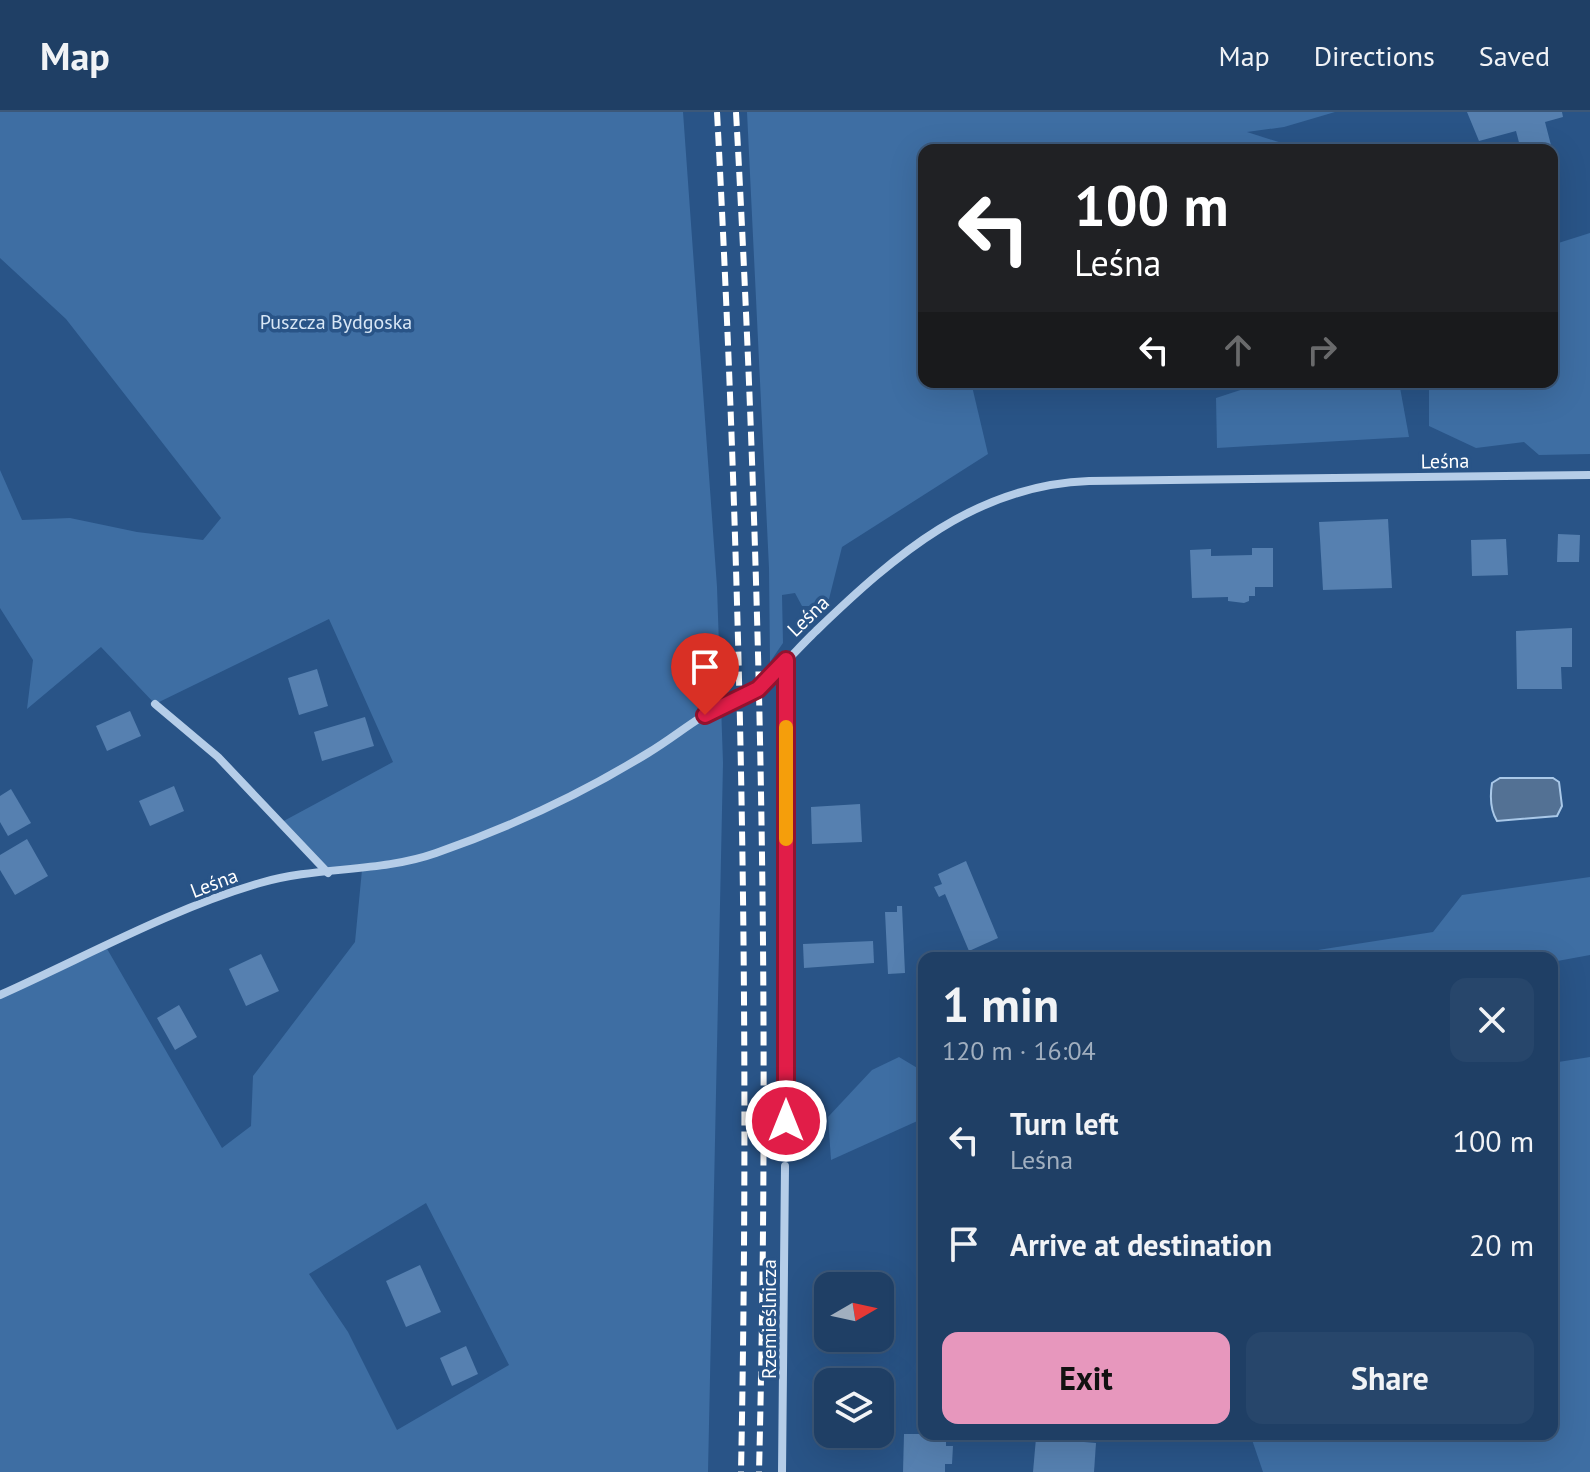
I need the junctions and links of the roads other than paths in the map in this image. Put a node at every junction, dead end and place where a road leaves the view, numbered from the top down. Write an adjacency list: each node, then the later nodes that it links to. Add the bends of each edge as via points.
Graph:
1 (1590, 475): 2 (street, Leśna, via 1055,482 972,511 907,548)
2 (786, 660): 4 (street, Leśna, via 758,689 532,813 409,862); 6 (street)
3 (155, 704): 4 (street, via 218,757)
4 (328, 873): 5 (street, Leśna, via 259,883)
5 (0, 995)
6 (786, 1121)
7 (785, 1166): 8 (street, Rzemieślnicza)
8 (782, 1472)

